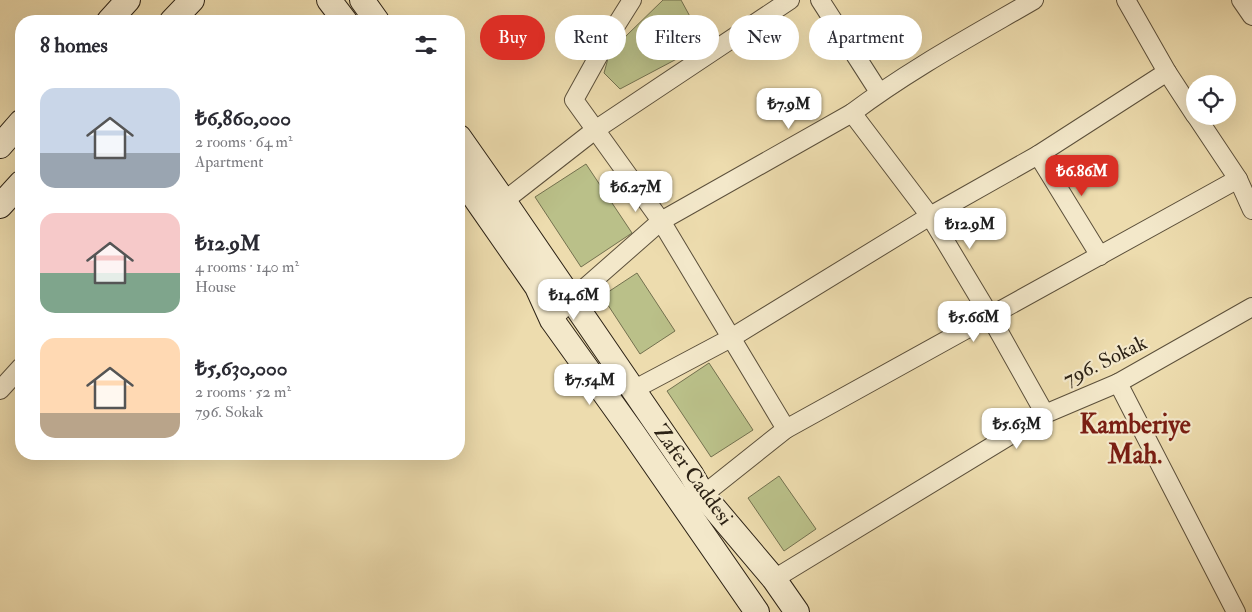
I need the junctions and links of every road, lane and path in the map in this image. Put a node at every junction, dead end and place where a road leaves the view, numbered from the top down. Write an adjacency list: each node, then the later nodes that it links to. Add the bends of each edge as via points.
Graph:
1 (128, 0): 10 (main road)
2 (192, 0): 11 (main road)
3 (362, 0): 12 (main road)
4 (632, 0): 20 (street, via 574,100)
5 (790, 0): 20 (street)
6 (820, 0): 15 (street)
7 (1034, 0): 15 (street)
8 (1126, 0): 14 (street)
9 (1241, 0): 13 (street)
10 (114, 15)
11 (178, 15)
12 (373, 15)
13 (1252, 16)
14 (1166, 72): 16 (street); 23 (street)
15 (880, 92): 17 (street)
16 (1186, 102)
17 (852, 113): 30 (street); 31 (street)
18 (1201, 125): 24 (street)
19 (15, 129): 21 (main road)
20 (595, 130): 27 (street); 31 (street)
21 (0, 146)
22 (465, 146): 27 (main road, Zafer Caddesi)
23 (1038, 155): 30 (street); 32 (street)
24 (1238, 179): 29 (street); 32 (street)
25 (465, 184): 36 (main road, Zafer Caddesi, via 537,287)
26 (15, 190): 28 (main road)
27 (504, 201): 33 (main road, Zafer Caddesi)
28 (0, 206)
29 (1252, 210)
30 (930, 216): 35 (street); 37 (street)
31 (661, 221): 33 (street); 37 (street)
32 (1100, 256): 35 (street)
33 (572, 300): 36 (street); 41 (main road, Zafer Caddesi)
34 (1252, 307): 39 (street, 796. Sokak)
35 (990, 316): 42 (street); 43 (street)
36 (552, 320): 46 (main road, Zafer Caddesi)
37 (731, 338): 41 (street); 43 (street)
38 (15, 374): 40 (street)
39 (1118, 383): 42 (street, 796. Sokak); 48 (street)
40 (0, 390)
41 (633, 390): 44 (main road, Zafer Caddesi)
42 (1045, 414): 45 (street, 796. Sokak)
43 (786, 429): 44 (street)
44 (703, 495): 45 (main road, Zafer Caddesi)
45 (774, 579): 47 (main road, Zafer Caddesi)
46 (757, 612)
47 (797, 612)
48 (1236, 612)

